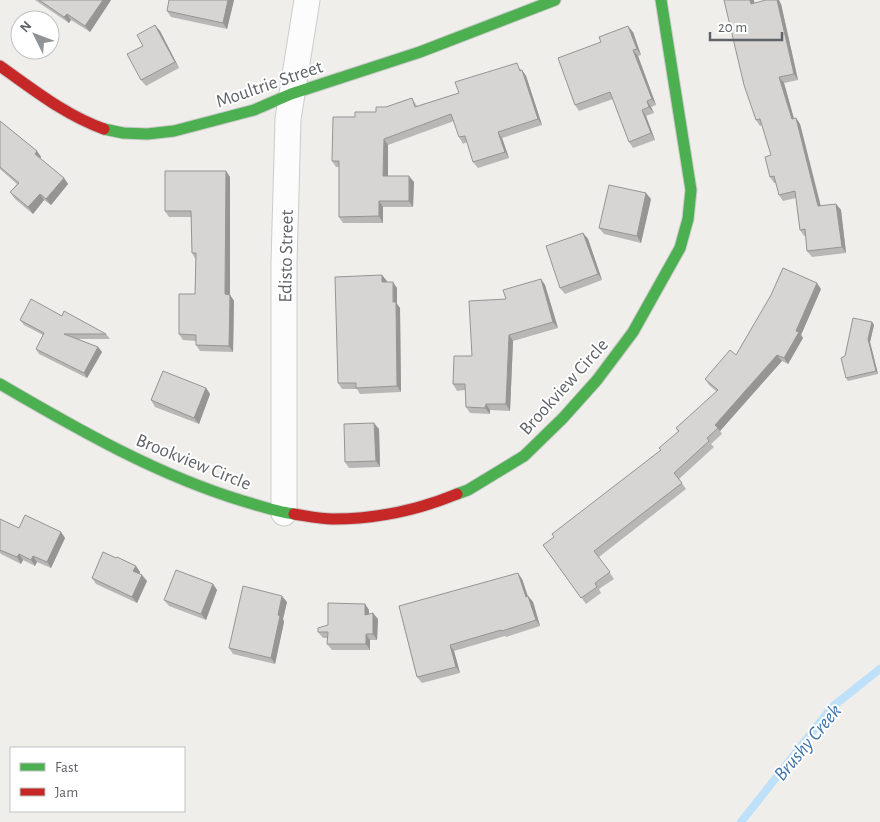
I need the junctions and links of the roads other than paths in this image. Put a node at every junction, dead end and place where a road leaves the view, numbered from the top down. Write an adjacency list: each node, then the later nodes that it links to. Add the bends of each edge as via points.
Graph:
1 (307, 0): 5 (street, Edisto Street)
2 (555, 0): 5 (street, Moultrie Street, via 420,52)
3 (661, 0): 7 (street, Brookview Circle, via 690,190 688,218 680,248 633,332 597,380 524,456 468,490 430,505 378,516 332,519)
4 (0, 66): 5 (street, Moultrie Street, via 59,108 81,120 123,134 174,131 254,110)
5 (291, 94): 7 (street, Edisto Street, via 284,263)
6 (0, 384): 7 (street, Brookview Circle, via 76,428 181,479)
7 (284, 513)

